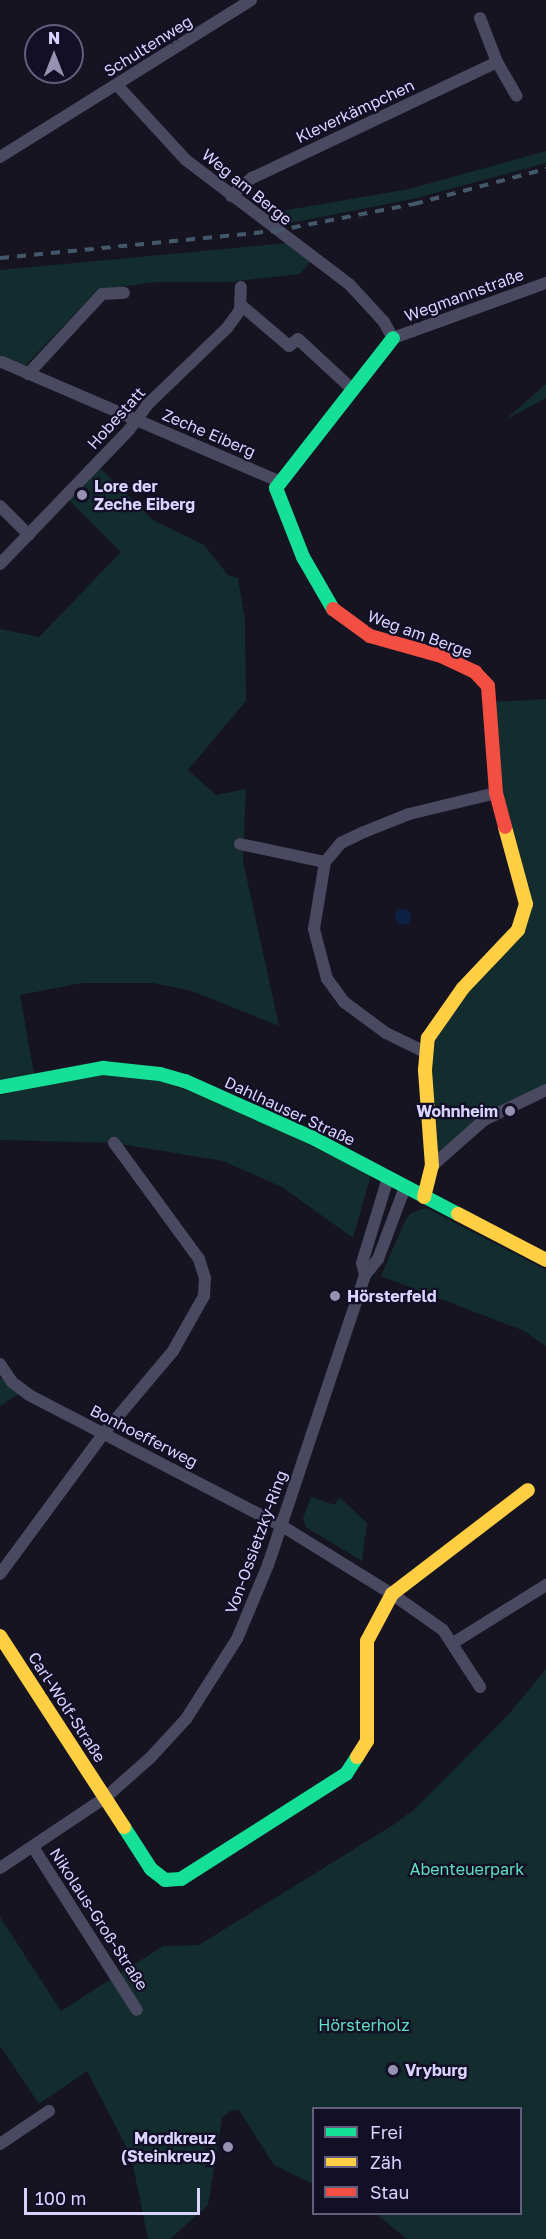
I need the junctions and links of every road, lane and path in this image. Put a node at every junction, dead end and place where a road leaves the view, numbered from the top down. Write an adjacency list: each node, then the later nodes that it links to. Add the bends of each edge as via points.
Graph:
1 (251, 0): 4 (street, Schultenweg)
2 (480, 18): 3 (street)
3 (497, 62): 5 (street); 7 (street, Kleverkämpchen, via 252,178)
4 (117, 85): 6 (street, Schultenweg); 7 (street, Weg am Berge, via 186,160)
5 (517, 96)
6 (0, 157)
7 (231, 196): 12 (street, Weg am Berge, via 350,285 384,322)
8 (546, 283): 12 (street, Wegmannstraße)
9 (241, 287): 11 (street)
10 (124, 293): 14 (street, via 102,294)
11 (241, 305): 15 (street, via 289,346 298,339); 16 (street, Hobestatt, via 227,328)
12 (393, 338): 15 (street)
13 (2, 362): 14 (street, Zeche Eiberg)
14 (28, 374): 16 (street, Zeche Eiberg)
15 (351, 388): 17 (street)
16 (136, 420): 17 (street, Zeche Eiberg); 19 (street, Hobestatt)
17 (278, 481): 21 (street, Weg am Berge, via 277,495 303,557 335,612 370,636 441,656 475,672 488,686)
18 (0, 506): 19 (street)
19 (29, 535): 20 (street, Hobestatt)
20 (0, 564)
21 (496, 793): 23 (street, via 391,821 341,843); 24 (street, Weg am Berge, via 524,891 524,918 518,930 442,1013)
22 (240, 844): 23 (street)
23 (325, 862): 24 (street, via 314,929 327,979 344,1002 386,1033)
24 (425, 1052): 28 (street, Weg am Berge)
25 (0, 1087): 29 (street, Dahlhauser Straße, via 103,1068 160,1074 239,1104)
26 (546, 1090): 28 (street, via 484,1120)
27 (114, 1143): 35 (street, via 199,1259 205,1278 204,1296 173,1351)
28 (432, 1166): 31 (street, Weg am Berge)
29 (388, 1178): 30 (street, Dahlhauser Straße); 33 (street, Von-Ossietzky-Ring, via 362,1263)
30 (405, 1187): 31 (street, Dahlhauser Straße); 33 (street, Von-Ossietzky-Ring, via 378,1259)
31 (424, 1197): 32 (street, Dahlhauser Straße)
32 (546, 1260)
33 (365, 1275): 37 (street, Von-Ossietzky-Ring)
34 (0, 1364): 35 (street, Bonhoefferweg, via 19,1389)
35 (104, 1433): 37 (street, Bonhoefferweg); 38 (street)
36 (528, 1491): 40 (street)
37 (282, 1526): 40 (street, Bonhoefferweg); 44 (street, Von-Ossietzky-Ring, via 237,1639 186,1719)
38 (0, 1574)
39 (546, 1585): 42 (street)
40 (392, 1594): 42 (street, Bonhoefferweg, via 443,1630); 44 (street, Carl-Wolf-Straße, via 367,1641 367,1741 356,1762 329,1787 173,1881 151,1869)
41 (0, 1636): 44 (street, Carl-Wolf-Straße)
42 (453, 1643): 43 (street, Bonhoefferweg)
43 (480, 1687)
44 (106, 1797): 45 (street, Von-Ossietzky-Ring)
45 (33, 1846): 46 (street, Von-Ossietzky-Ring); 47 (street, Nikolaus-Groß-Straße)
46 (0, 1868)
47 (138, 2010)
48 (49, 2111): 49 (street)
49 (0, 2145)

